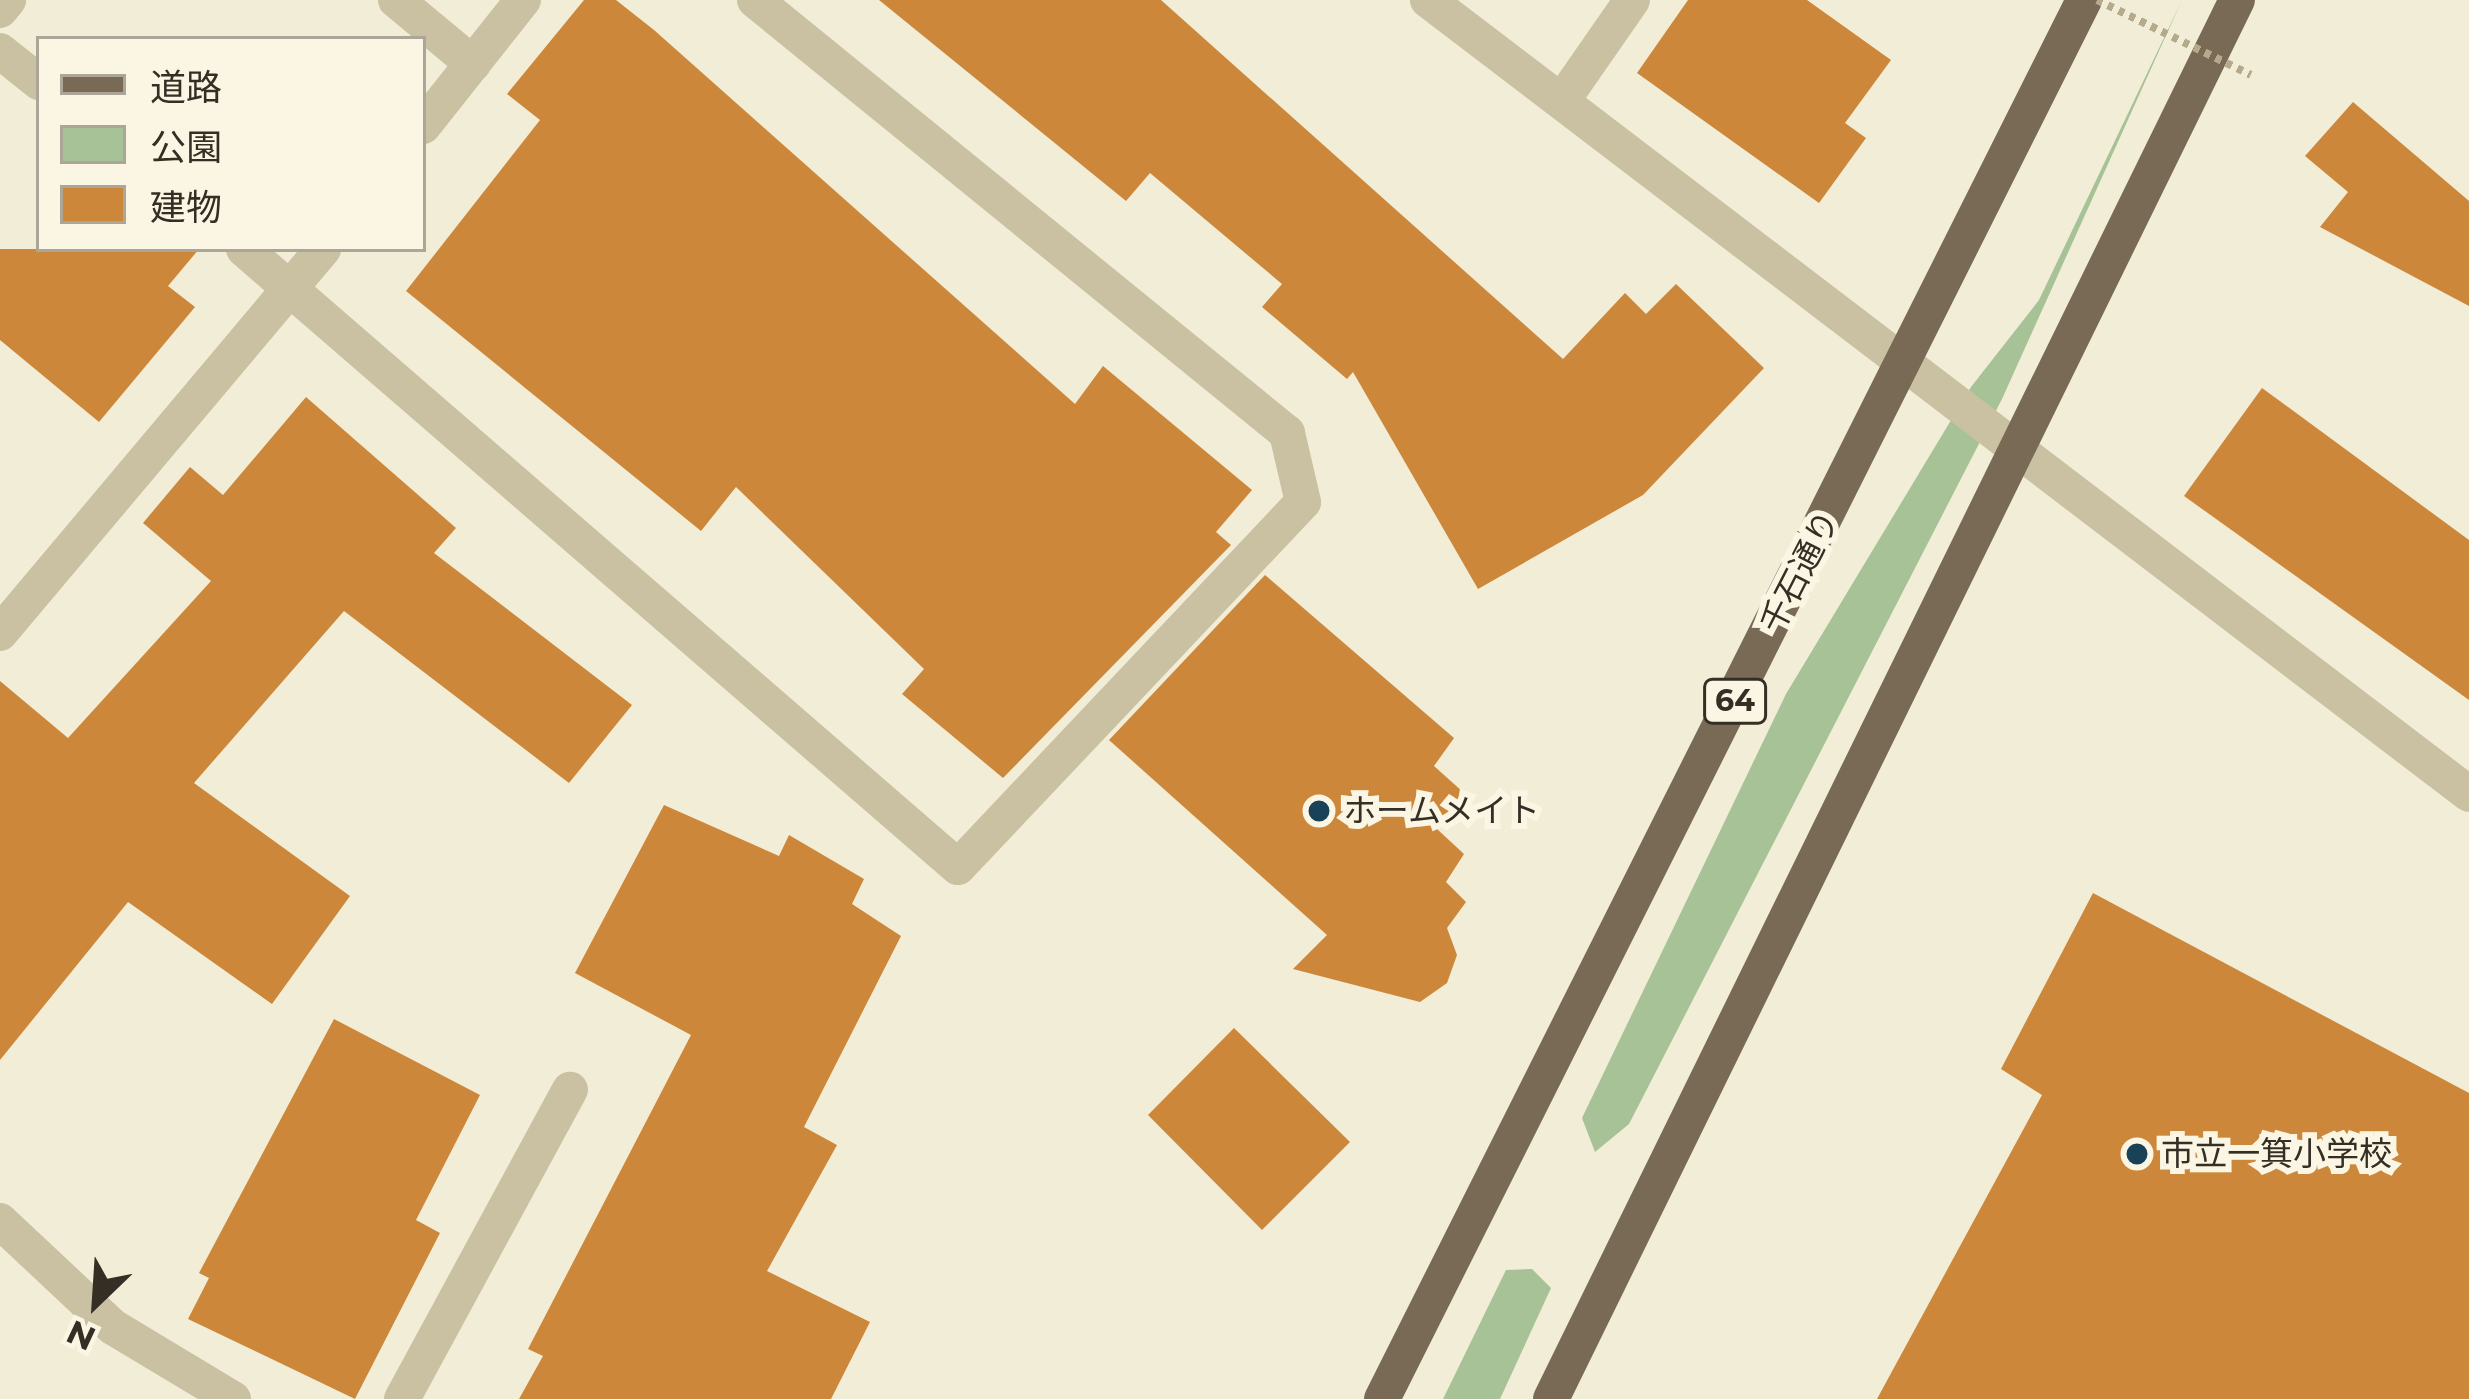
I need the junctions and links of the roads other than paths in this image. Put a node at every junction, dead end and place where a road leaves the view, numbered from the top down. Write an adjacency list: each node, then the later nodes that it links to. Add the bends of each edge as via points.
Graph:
1 (8, 0): 9 (street)
2 (396, 0): 11 (street)
3 (523, 0): 11 (street)
4 (755, 0): 17 (street, via 1287,433 1304,502 958,867)
5 (1428, 0): 13 (street)
6 (1632, 0): 13 (street)
7 (2084, 0): 18 (main road, 千石通り / 64)
8 (2237, 0): 19 (main road)
9 (0, 10)
10 (0, 51): 12 (street)
11 (473, 64): 14 (street)
12 (36, 80)
13 (1564, 98): 18 (street)
14 (426, 122)
15 (248, 252): 17 (street)
16 (320, 252): 17 (street)
17 (291, 288): 20 (street)
18 (1907, 362): 19 (street); 26 (main road, 千石通り / 64)
19 (2018, 447): 21 (street); 27 (main road)
20 (0, 633)
21 (2469, 794)
22 (570, 1090): 25 (street)
23 (0, 1221): 24 (street, via 113,1327)
24 (233, 1399)
25 (402, 1399)
26 (1382, 1399)
27 (1551, 1399)

